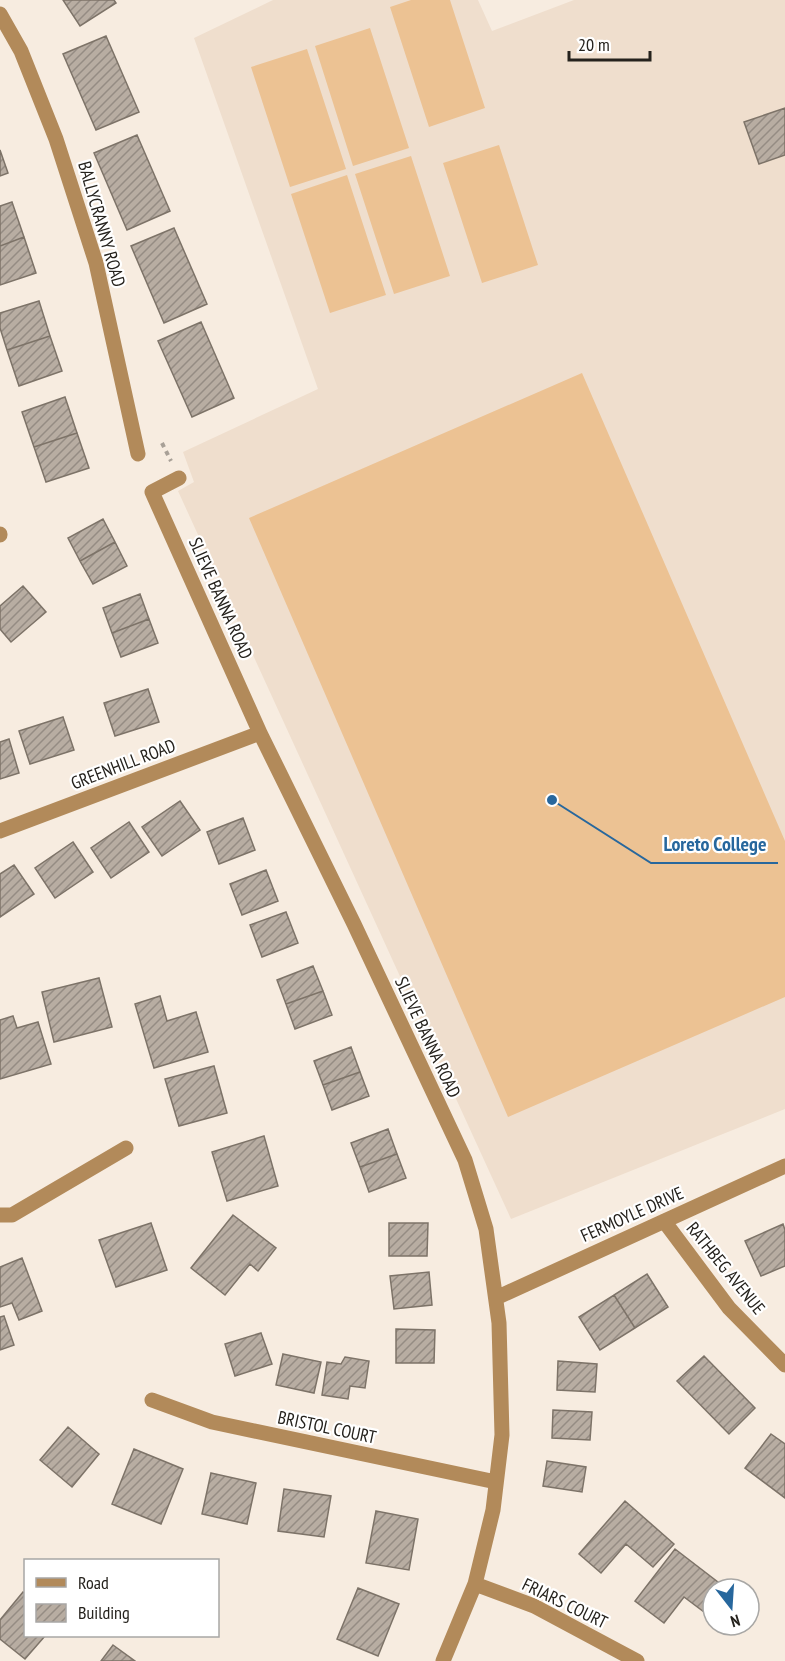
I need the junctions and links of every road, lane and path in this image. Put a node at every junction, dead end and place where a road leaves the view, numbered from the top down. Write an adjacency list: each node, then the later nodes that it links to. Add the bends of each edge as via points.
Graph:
1 (0, 14): 2 (street, BALLYCRANNY ROAD, via 21,51 56,139 96,263)
2 (138, 454)
3 (179, 478): 4 (street, SLIEVE BANNA ROAD, via 152,492)
4 (261, 733): 5 (street, GREENHILL ROAD); 10 (street, SLIEVE BANNA ROAD, via 465,1160 486,1229)
5 (0, 831)
6 (126, 1148): 8 (street, via 12,1215)
7 (785, 1166): 9 (street, FERMOYLE DRIVE)
8 (0, 1215)
9 (664, 1221): 10 (street, FERMOYLE DRIVE); 11 (street, RATHBEG AVENUE, via 729,1308)
10 (496, 1298): 13 (street, SLIEVE BANNA ROAD, via 502,1436)
11 (785, 1365)
12 (152, 1400): 13 (street, BRISTOL COURT, via 212,1422)
13 (496, 1482): 14 (street, SLIEVE BANNA ROAD)
14 (475, 1584): 15 (street, SLIEVE BANNA ROAD); 16 (street, FRIARS COURT, via 534,1606)
15 (443, 1661)
16 (636, 1661)

